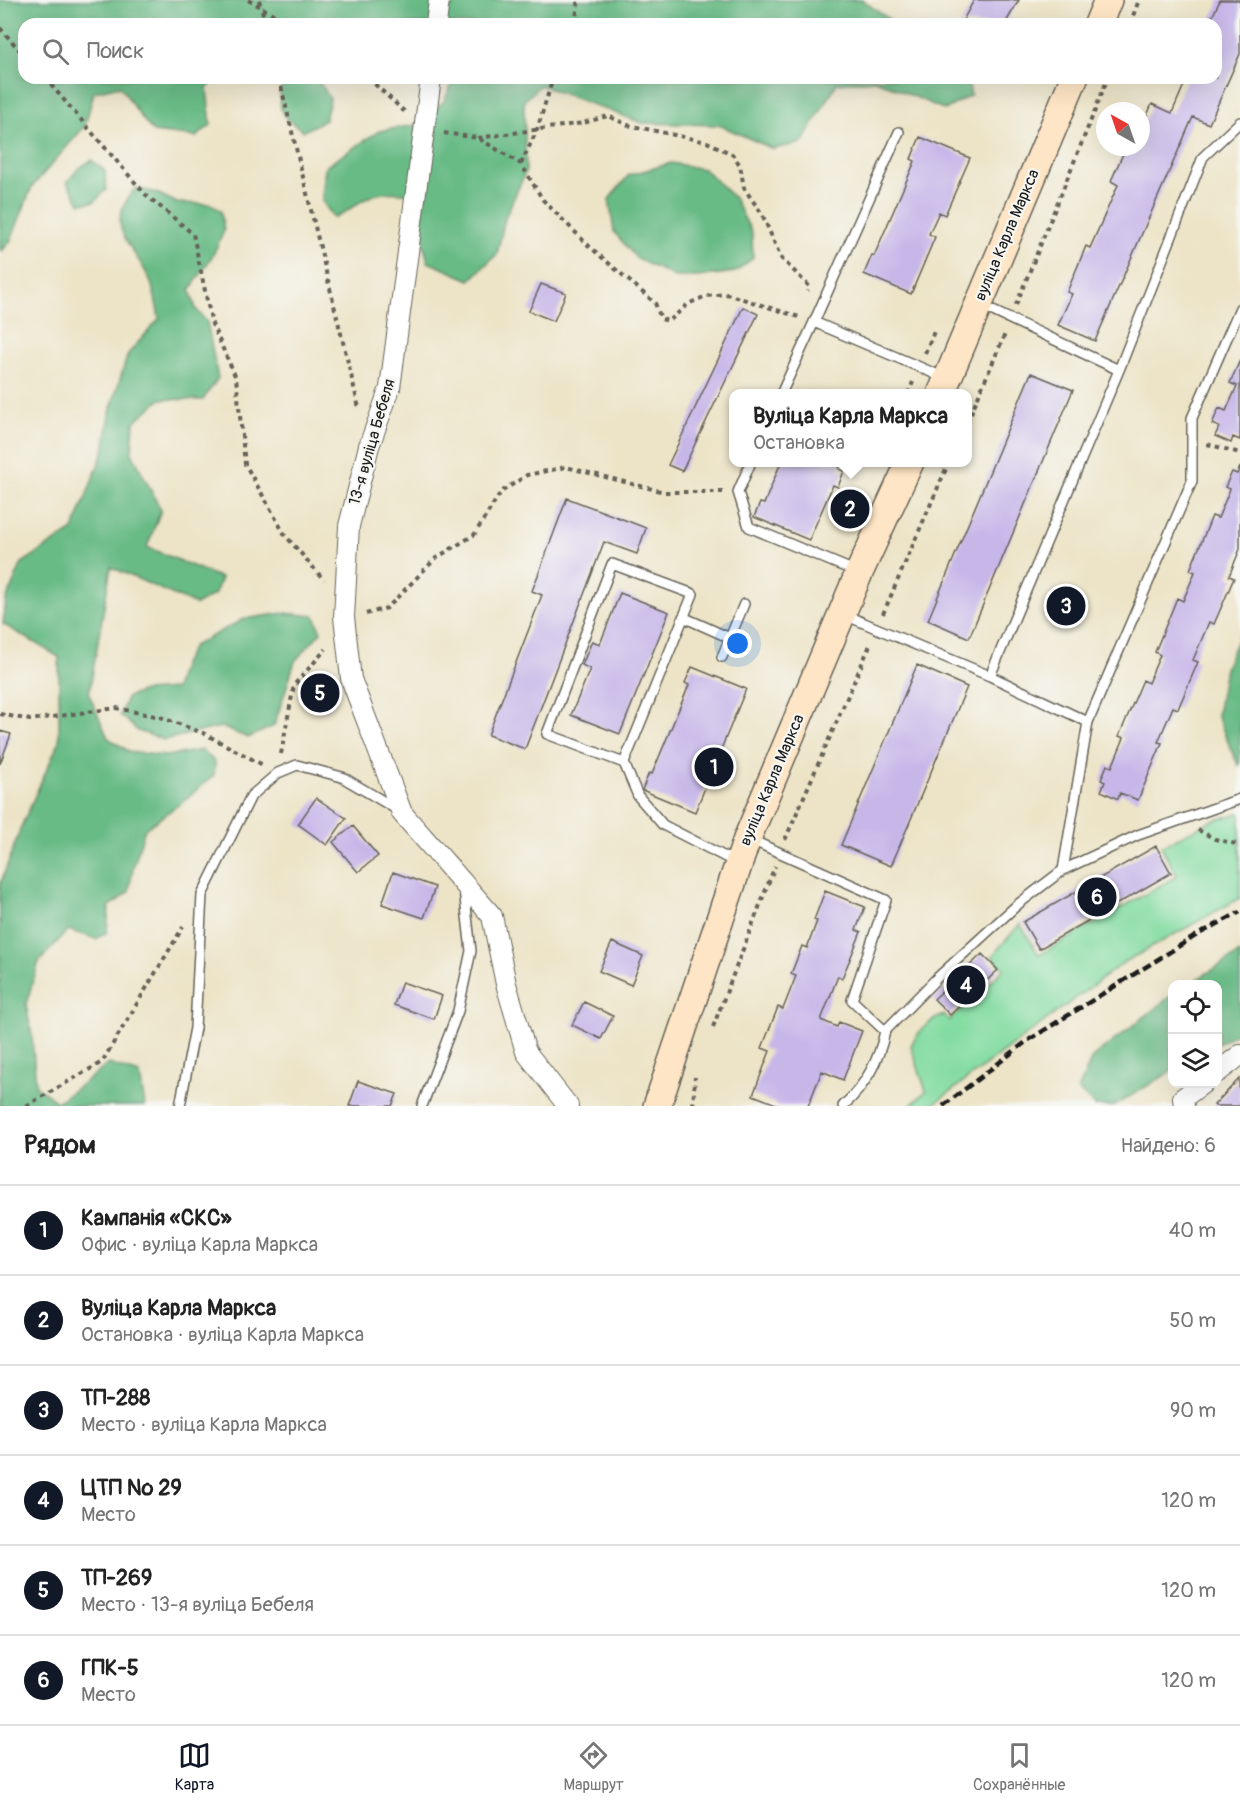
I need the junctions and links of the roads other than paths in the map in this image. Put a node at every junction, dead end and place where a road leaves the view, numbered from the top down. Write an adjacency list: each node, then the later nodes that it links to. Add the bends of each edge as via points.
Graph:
1 (439, 0): 3 (street)
2 (1108, 0): 4 (main road)
3 (437, 18)
4 (1100, 18)
5 (429, 84): 27 (street, 13-я вуліца Бебеля, via 390,388 369,446 349,526 345,616 351,679)
6 (1071, 84): 9 (main road, вуліца Карла Маркса)
7 (1240, 122): 12 (lane, via 1203,157)
8 (899, 132): 11 (lane)
9 (978, 304): 12 (lane); 13 (main road, вуліца Карла Маркса)
10 (1240, 308): 24 (lane, via 1192,418 1192,482)
11 (814, 322): 13 (lane); 14 (lane)
12 (1119, 370): 23 (lane)
13 (944, 386)
14 (784, 389)
15 (749, 467): 17 (lane, via 738,492 749,527)
16 (908, 467): 17 (main road, вуліца Карла Маркса)
17 (859, 573): 19 (main road, вуліца Карла Маркса)
18 (744, 604): 21 (lane)
19 (843, 614): 23 (lane); 28 (main road, вуліца Карла Маркса)
20 (683, 617): 21 (lane); 25 (lane); 25 (lane, via 693,594 612,564 547,734)
21 (730, 638): 22 (lane)
22 (722, 657)
23 (990, 676): 24 (lane)
24 (1088, 722): 29 (lane)
25 (624, 763): 28 (lane, via 638,796 663,825)
26 (1240, 799): 29 (lane, via 1138,835)
27 (402, 813): 30 (street, 13-я вуліца Бебеля); 36 (lane, via 342,777 297,765 278,773 251,796 202,895 195,1028)
28 (742, 851): 31 (lane, via 780,853 886,900 852,1000); 39 (main road, вуліца Карла Маркса)
29 (1063, 870): 31 (lane, via 1017,905)
30 (463, 885): 37 (lane, via 471,951 458,1011); 38 (street, 13-я вуліца Бебеля, via 492,916 526,1052)
31 (885, 1031): 40 (lane, via 881,1051 860,1091)
32 (1240, 1054): 33 (street)
33 (1222, 1069)
34 (1197, 1088): 35 (street)
35 (1184, 1102)
36 (180, 1106)
37 (423, 1106)
38 (567, 1106)
39 (657, 1106)
40 (843, 1106)

